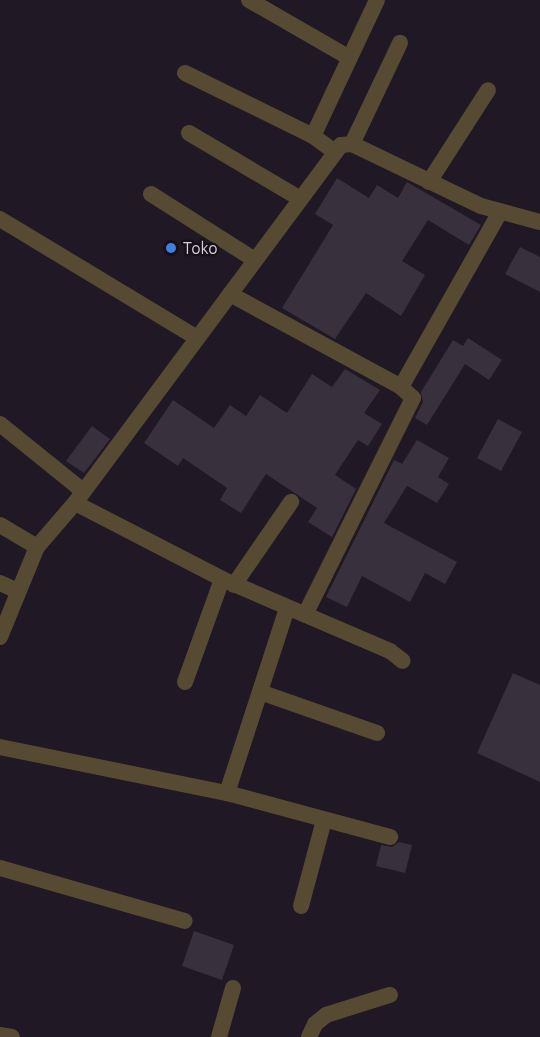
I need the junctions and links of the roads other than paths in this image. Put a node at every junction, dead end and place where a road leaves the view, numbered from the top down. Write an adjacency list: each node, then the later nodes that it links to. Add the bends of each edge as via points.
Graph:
1 (249, 0): 4 (street)
2 (377, 0): 4 (street)
3 (400, 43): 9 (street)
4 (350, 58): 8 (street)
5 (185, 73): 8 (street)
6 (488, 90): 11 (street)
7 (189, 133): 13 (street)
8 (313, 136): 10 (street)
9 (352, 144): 10 (street); 11 (street)
10 (335, 152): 13 (street)
11 (429, 182): 14 (street)
12 (151, 194): 17 (street)
13 (299, 198): 17 (street)
14 (500, 212): 16 (street); 20 (street)
15 (0, 219): 19 (street)
16 (540, 222)
17 (255, 260): 18 (street)
18 (230, 294): 19 (street); 20 (street)
19 (197, 338): 22 (street)
20 (401, 387): 30 (street, via 413,400)
21 (0, 424): 22 (street)
22 (79, 497): 25 (street); 26 (street)
23 (291, 502): 26 (street)
24 (0, 525): 25 (street)
25 (37, 547): 28 (street)
26 (228, 582): 29 (street); 33 (street)
27 (0, 583): 28 (street)
28 (18, 591): 31 (street)
29 (287, 608): 30 (street); 34 (street)
30 (305, 615): 32 (street, via 390,651)
31 (0, 637)
32 (404, 661)
33 (185, 682)
34 (260, 692): 35 (street); 37 (street)
35 (377, 733)
36 (0, 747): 37 (street)
37 (226, 793): 38 (street)
38 (324, 820): 39 (street); 41 (street)
39 (390, 837)
40 (0, 868): 42 (street)
41 (301, 906)
42 (185, 921)
43 (233, 988): 47 (street)
44 (390, 995): 48 (street, via 326,1015 315,1024)
45 (0, 1035): 46 (street)
46 (12, 1037)
47 (219, 1037)
48 (309, 1037)

